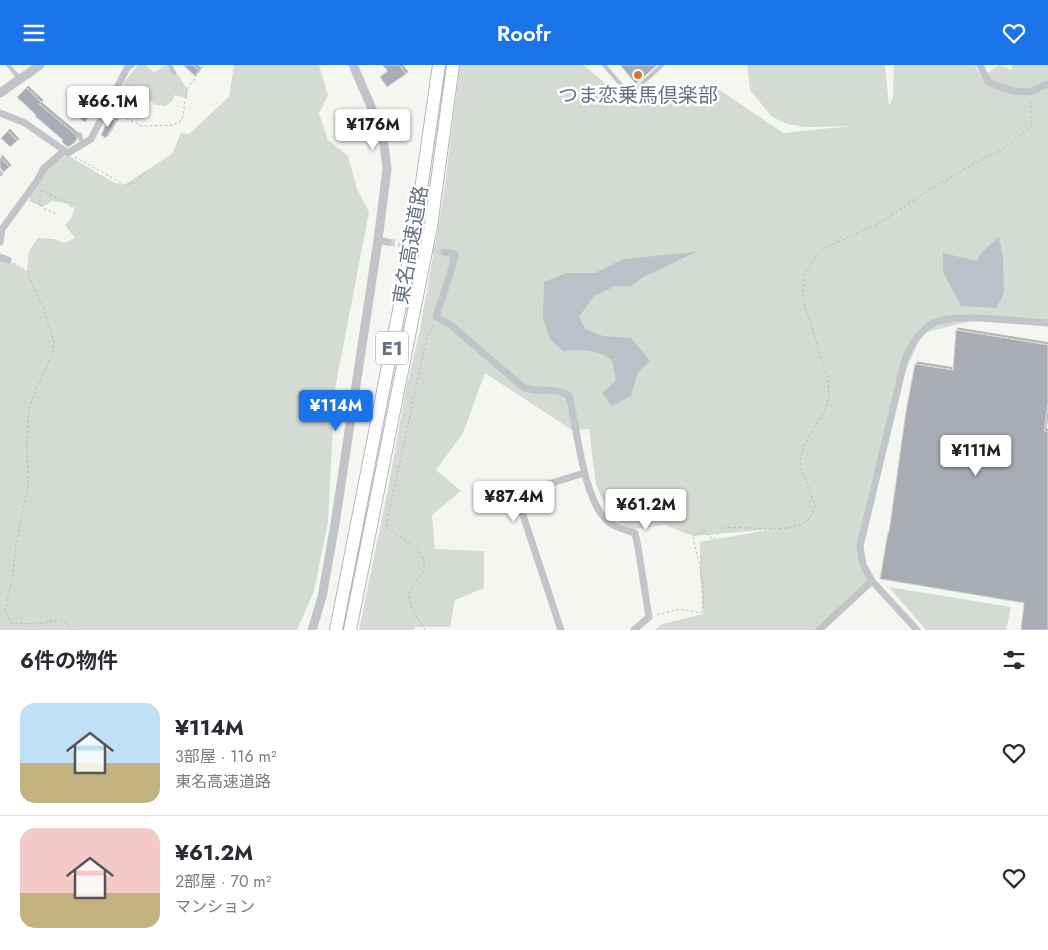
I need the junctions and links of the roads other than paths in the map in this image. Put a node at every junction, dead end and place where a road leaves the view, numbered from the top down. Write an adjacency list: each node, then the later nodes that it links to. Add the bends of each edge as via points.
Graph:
1 (8, 65): 12 (lane)
2 (40, 65): 12 (street)
3 (131, 65): 17 (street, via 91,139)
4 (170, 65): 11 (lane)
5 (353, 65): 19 (street, via 379,125 384,145 386,169)
6 (439, 65): 29 (highway, 東名高速道路 / E1, via 416,224)
7 (453, 65): 30 (highway, 東名高速道路 / E1, via 430,226)
8 (604, 65): 9 (lane, via 630,95)
9 (662, 65)
10 (980, 65): 13 (street, via 988,83 1012,91 1029,92)
11 (174, 73)
12 (20, 79): 14 (street)
13 (1048, 83)
14 (0, 93)
15 (0, 113): 18 (street, via 25,123)
16 (80, 135): 17 (lane)
17 (82, 144): 18 (street)
18 (66, 152): 20 (street, via 44,167 38,181 2,229)
19 (378, 240): 21 (street); 28 (street, via 335,524 322,597)
20 (0, 242)
21 (388, 242)
22 (444, 252): 26 (street, via 454,254 452,271 436,317 451,325 523,387 563,392 569,396)
23 (0, 257): 24 (street)
24 (8, 260)
25 (1048, 323): 27 (street, via 948,319 933,323 911,344 860,546 863,565)
26 (584, 473): 31 (street, via 516,494); 32 (street, via 596,504 607,521 635,533 649,617)
27 (872, 581): 33 (street); 34 (street)
28 (312, 630)
29 (336, 630)
30 (350, 630)
31 (562, 630)
32 (634, 630)
33 (820, 630)
34 (917, 630)

